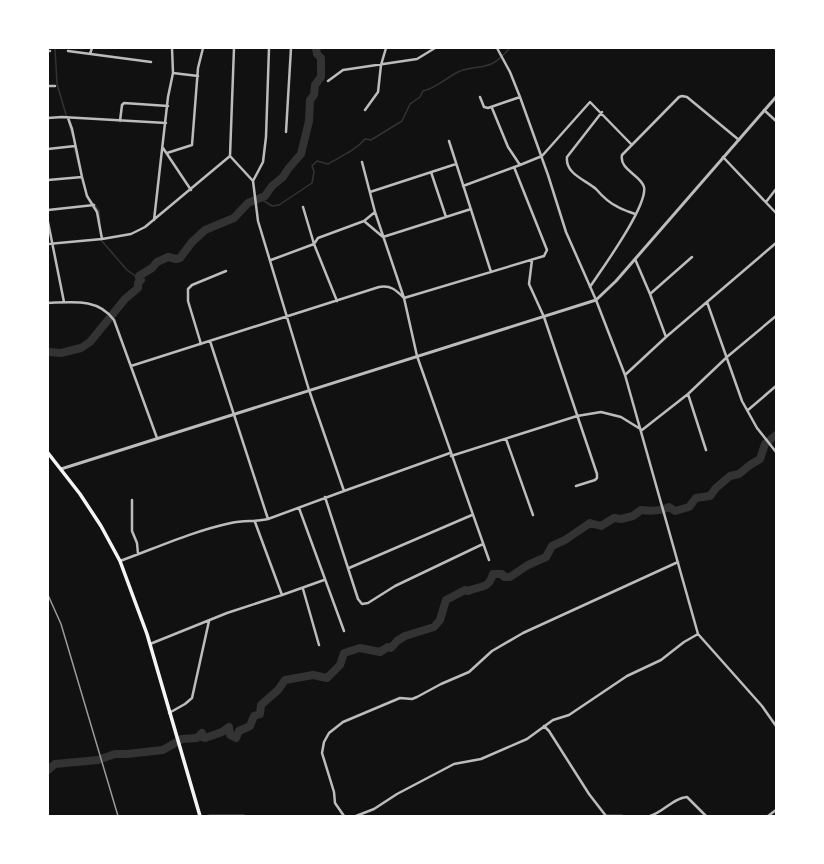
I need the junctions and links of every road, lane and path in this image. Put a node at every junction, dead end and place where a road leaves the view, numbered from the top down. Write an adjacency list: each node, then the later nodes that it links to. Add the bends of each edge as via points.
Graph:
1 (92, 48): 11 (street)
2 (172, 48): 14 (street)
3 (203, 48): 15 (street)
4 (234, 48): 40 (street)
5 (268, 48): 50 (street, via 266,137 263,162)
6 (291, 48): 32 (street)
7 (386, 48): 13 (street)
8 (434, 48): 13 (street, via 417,59)
9 (497, 48): 20 (street)
10 (68, 51): 11 (street)
11 (90, 54): 12 (street)
12 (151, 62)
13 (381, 64): 16 (street, via 343,70); 24 (street, via 378,92)
14 (174, 73): 15 (street); 22 (street)
15 (198, 76): 39 (street, via 192,145)
16 (328, 81)
17 (48, 86): 18 (street)
18 (55, 86)
19 (480, 96): 23 (street, via 484,107)
20 (520, 97): 23 (street); 41 (street)
21 (776, 97): 25 (street)
22 (168, 106): 29 (street, via 124,103); 31 (street)
23 (492, 108): 45 (street, via 508,147)
24 (365, 110)
25 (764, 110): 30 (street); 33 (street)
26 (602, 112): 35 (street); 41 (street, via 593,103 587,103); 62 (street, via 567,157 568,165 604,198 617,207)
27 (48, 118): 28 (street)
28 (68, 118): 29 (street); 36 (street)
29 (120, 121): 31 (street)
30 (776, 121)
31 (166, 123): 37 (street)
32 (286, 132)
33 (739, 140): 35 (street, via 687,97 682,96); 42 (street)
34 (449, 141): 44 (street)
35 (632, 145): 62 (street, via 622,155 621,160 644,188 644,195)
36 (75, 146): 38 (street); 48 (street)
37 (163, 148): 39 (street); 64 (street)
38 (48, 149)
39 (167, 153): 53 (street)
40 (230, 156): 50 (street); 53 (street)
41 (542, 156): 45 (street); 79 (street, via 566,232)
42 (723, 157): 55 (street); 74 (street)
43 (362, 162): 54 (street)
44 (456, 164): 47 (street); 51 (street)
45 (520, 165): 46 (street)
46 (514, 167): 51 (street); 76 (street, via 546,250 544,256)
47 (431, 172): 54 (street); 63 (street)
48 (82, 177): 49 (street); 56 (street)
49 (48, 180)
50 (253, 181): 75 (street, via 258,221)
51 (463, 186): 58 (street)
52 (776, 189): 55 (street)
53 (191, 190): 64 (street)
54 (370, 192): 60 (street)
55 (766, 202): 61 (street)
56 (94, 205): 59 (street); 68 (street, via 98,212)
57 (303, 207): 72 (street)
58 (470, 209): 63 (street); 78 (street)
59 (48, 210)
60 (375, 212): 65 (street); 67 (street)
61 (776, 213)
62 (636, 214): 79 (street)
63 (446, 217): 67 (street)
64 (154, 220): 68 (street, via 131,234)
65 (364, 221): 67 (street); 72 (street, via 318,238)
66 (48, 222): 69 (street)
67 (383, 237): 81 (street)
68 (102, 239): 69 (street)
69 (52, 243): 71 (street); 84 (street)
70 (776, 243): 85 (street)
71 (48, 244)
72 (314, 244): 75 (street); 83 (street)
73 (692, 257): 80 (street)
74 (635, 259): 80 (street); 82 (street)
75 (271, 260): 88 (street)
76 (532, 260): 78 (street); 89 (street, via 528,284)
77 (226, 271): 92 (street, via 188,289 188,301)
78 (491, 272): 81 (street)
79 (590, 287): 82 (street)
80 (650, 294): 90 (street)
81 (404, 298): 83 (street, via 388,286); 93 (street)
82 (596, 300): 89 (street); 96 (street)
83 (337, 301): 88 (street)
84 (64, 302): 86 (street); 95 (street, via 90,303 101,306 110,314)
85 (707, 302): 90 (street); 94 (street)
86 (48, 303)
87 (776, 316): 94 (street)
88 (287, 317): 91 (street); 98 (street)
89 (544, 317): 93 (street); 102 (street)
90 (666, 338): 96 (street)
91 (210, 341): 92 (street); 101 (street)
92 (201, 344): 95 (street)
93 (418, 356): 98 (street); 109 (street)
94 (727, 357): 99 (street); 100 (street, via 734,382)
95 (131, 366): 104 (street)
96 (625, 375): 103 (street)
97 (776, 386): 100 (street)
98 (309, 390): 101 (street); 112 (street)
99 (688, 394): 103 (street); 106 (street)
100 (748, 410): 107 (street)
101 (234, 414): 104 (street); 118 (street)
102 (577, 416): 103 (street, via 601,412 620,417); 105 (street); 111 (street, via 597,478)
103 (642, 430): 124 (street)
104 (157, 438): 110 (street)
105 (506, 439): 109 (street); 117 (street)
106 (706, 450)
107 (776, 452)
108 (48, 453): 110 (main road)
109 (451, 455): 112 (street); 116 (street)
110 (61, 469): 123 (main road, via 101,526)
111 (576, 486)
112 (344, 491): 113 (street)
113 (325, 497): 115 (street); 125 (street)
114 (132, 500): 121 (street, via 132,531)
115 (299, 508): 118 (street); 126 (street)
116 (472, 515): 120 (street); 125 (street)
117 (533, 515)
118 (268, 519): 119 (street)
119 (256, 522): 121 (street, via 232,523 206,530); 128 (street)
120 (483, 544): 122 (street); 125 (street, via 395,586 368,603 362,604 358,599)
121 (138, 554): 123 (street)
122 (489, 560)
123 (120, 561): 132 (main road)
124 (678, 562): 131 (street); 141 (street, via 523,633 492,650 470,672 412,699 400,698 342,722 329,733 322,753 335,803)
125 (349, 568)
126 (324, 580): 127 (street); 130 (street)
127 (303, 589): 128 (street); 133 (street)
128 (282, 595): 129 (street)
129 (210, 620): 132 (street); 134 (street, via 192,698)
130 (344, 631)
131 (698, 634): 135 (street, via 661,660 627,676 575,711); 136 (street, via 762,706)
132 (150, 644): 134 (main road)
133 (319, 645)
134 (169, 713): 138 (main road)
135 (544, 726): 142 (street, via 527,739 481,759 454,764 374,809); 143 (street)
136 (776, 726)
137 (776, 810): 147 (street)
138 (200, 816)
139 (209, 816): 140 (street)
140 (244, 816)
141 (344, 816)
142 (356, 816)
143 (607, 816): 144 (street)
144 (622, 816)
145 (650, 816): 146 (street, via 680,798 687,797)
146 (706, 816)
147 (768, 816)

